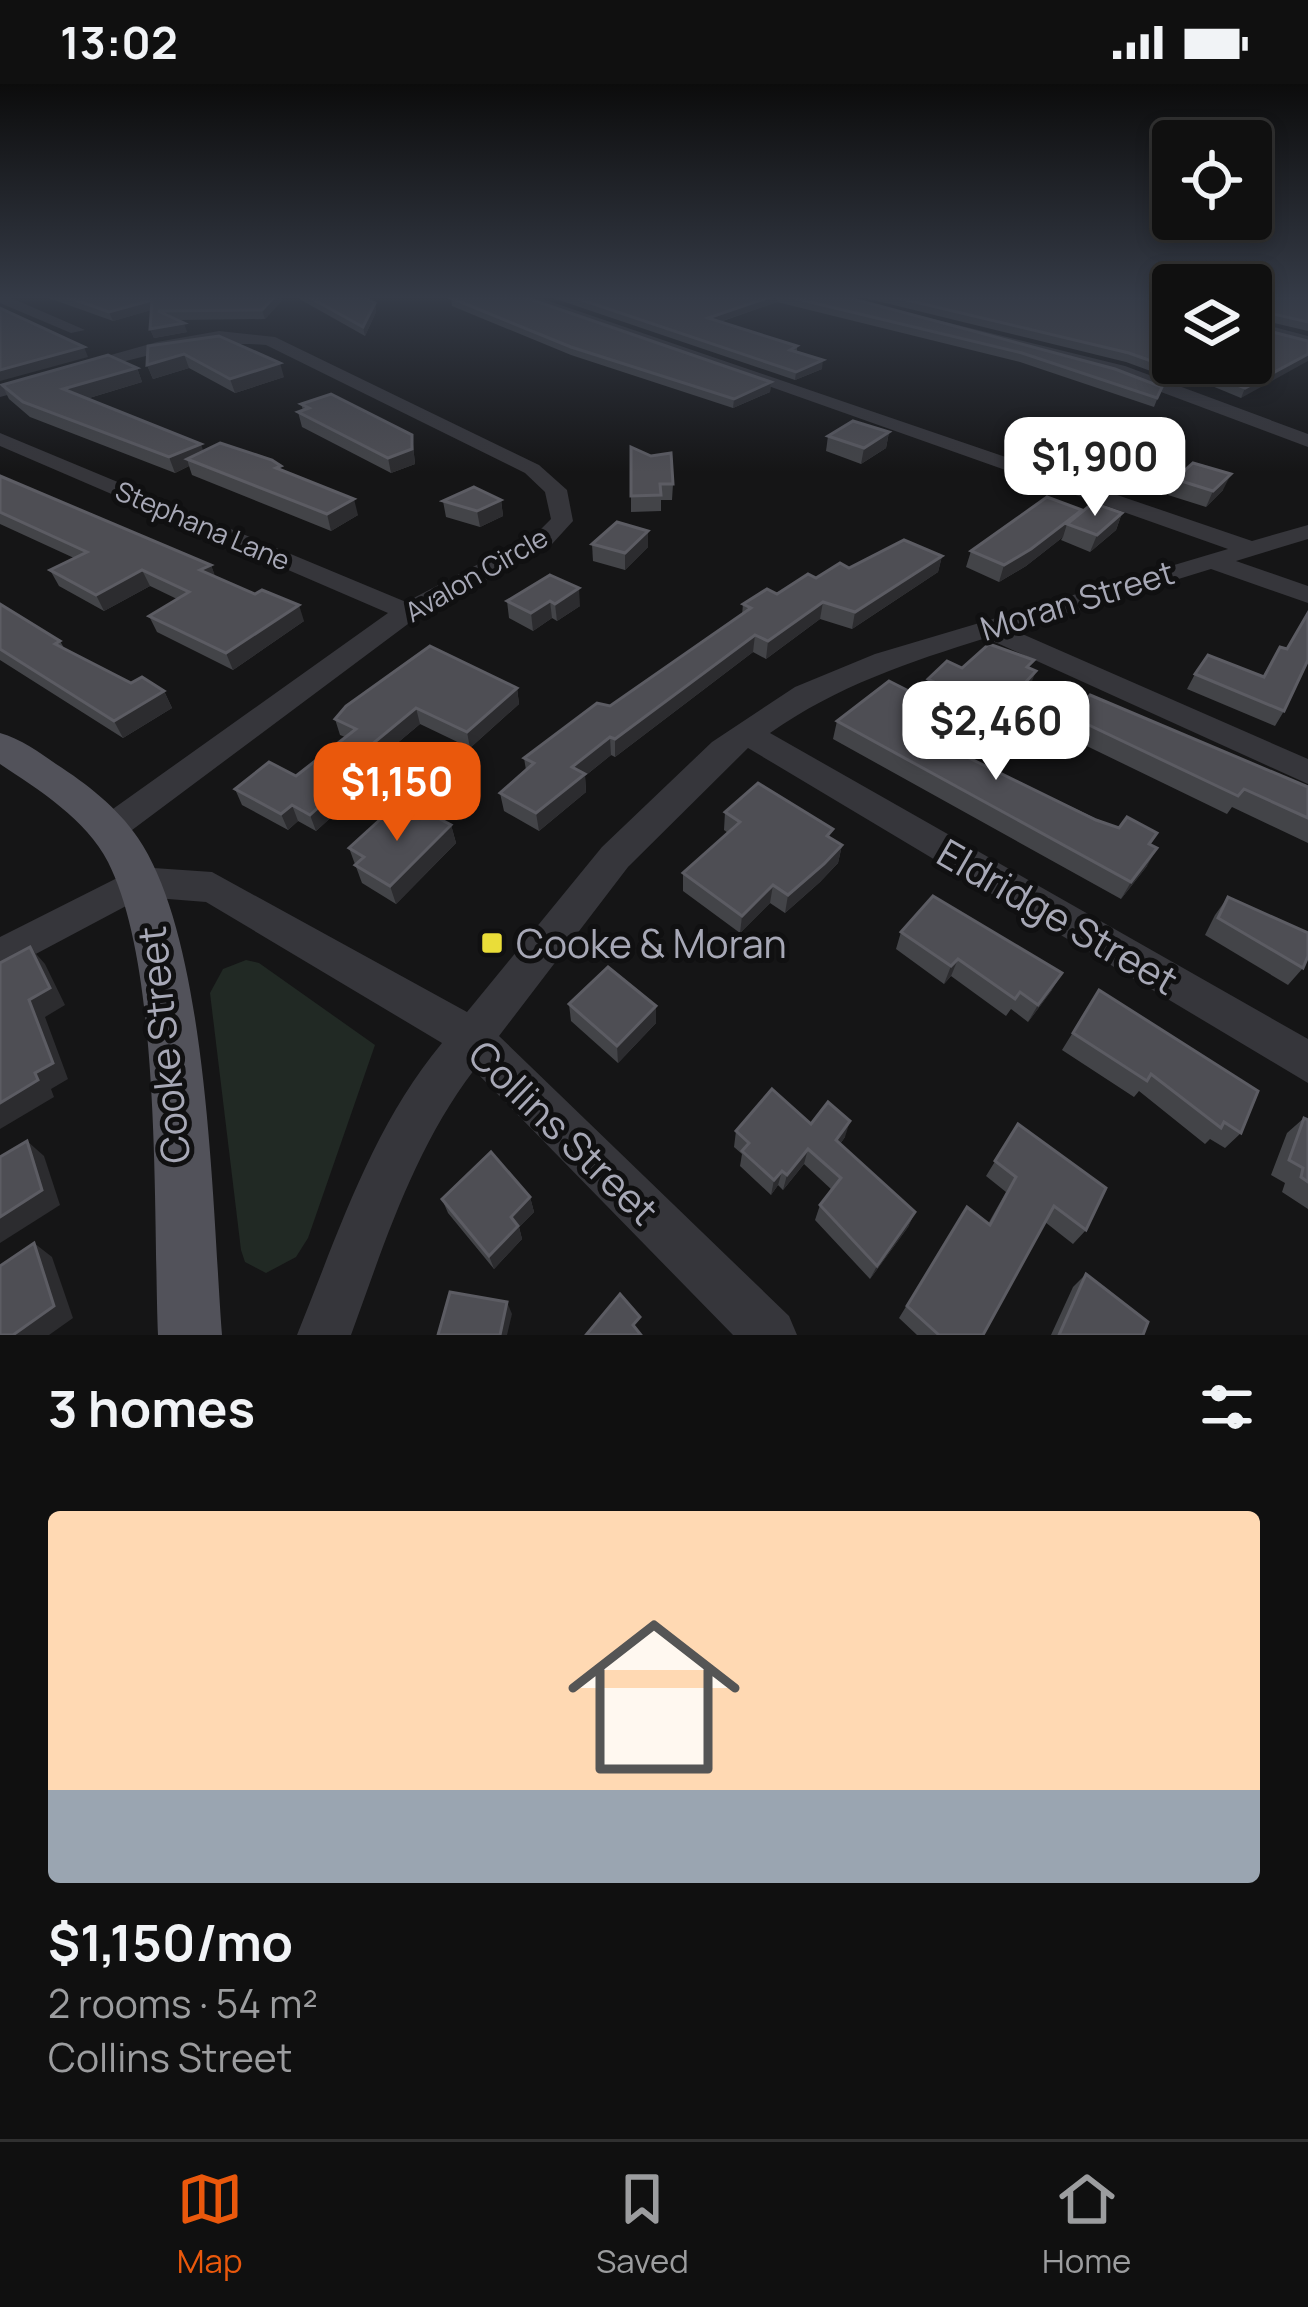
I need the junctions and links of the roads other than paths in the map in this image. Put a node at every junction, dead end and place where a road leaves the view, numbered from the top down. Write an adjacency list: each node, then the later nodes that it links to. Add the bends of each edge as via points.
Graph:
1 (129, 355): 5 (street, Avalon Circle)
2 (299, 355): 12 (street, Avalon Circle, via 554,484 563,503 562,521 544,539)
3 (693, 355): 9 (street)
4 (1061, 355): 7 (street)
5 (0, 392)
6 (0, 439): 12 (street, Stephana Lane)
7 (1308, 441)
8 (1308, 532): 9 (street, Moran Street)
9 (1249, 548): 10 (street, Moran Street)
10 (1209, 560): 11 (street); 13 (street, Moran Street)
11 (1308, 595)
12 (407, 612): 17 (street, Avalon Circle)
13 (986, 628): 14 (street, Moran Street, via 852,672); 16 (street)
14 (746, 733): 20 (street, Moran Street, via 635,834); 21 (street, Eldridge Street)
15 (0, 746): 17 (main road, Cooke Street, via 66,789)
16 (1308, 772)
17 (108, 830): 18 (main road, Cooke Street)
18 (139, 882): 19 (street); 20 (street, Collins Street, via 212,887); 22 (main road, Cooke Street, via 161,984)
19 (0, 956)
20 (471, 1037): 23 (street, Moran Street, via 398,1145); 24 (street, Collins Street)
21 (1308, 1063)
22 (190, 1335)
23 (325, 1335)
24 (770, 1335)

